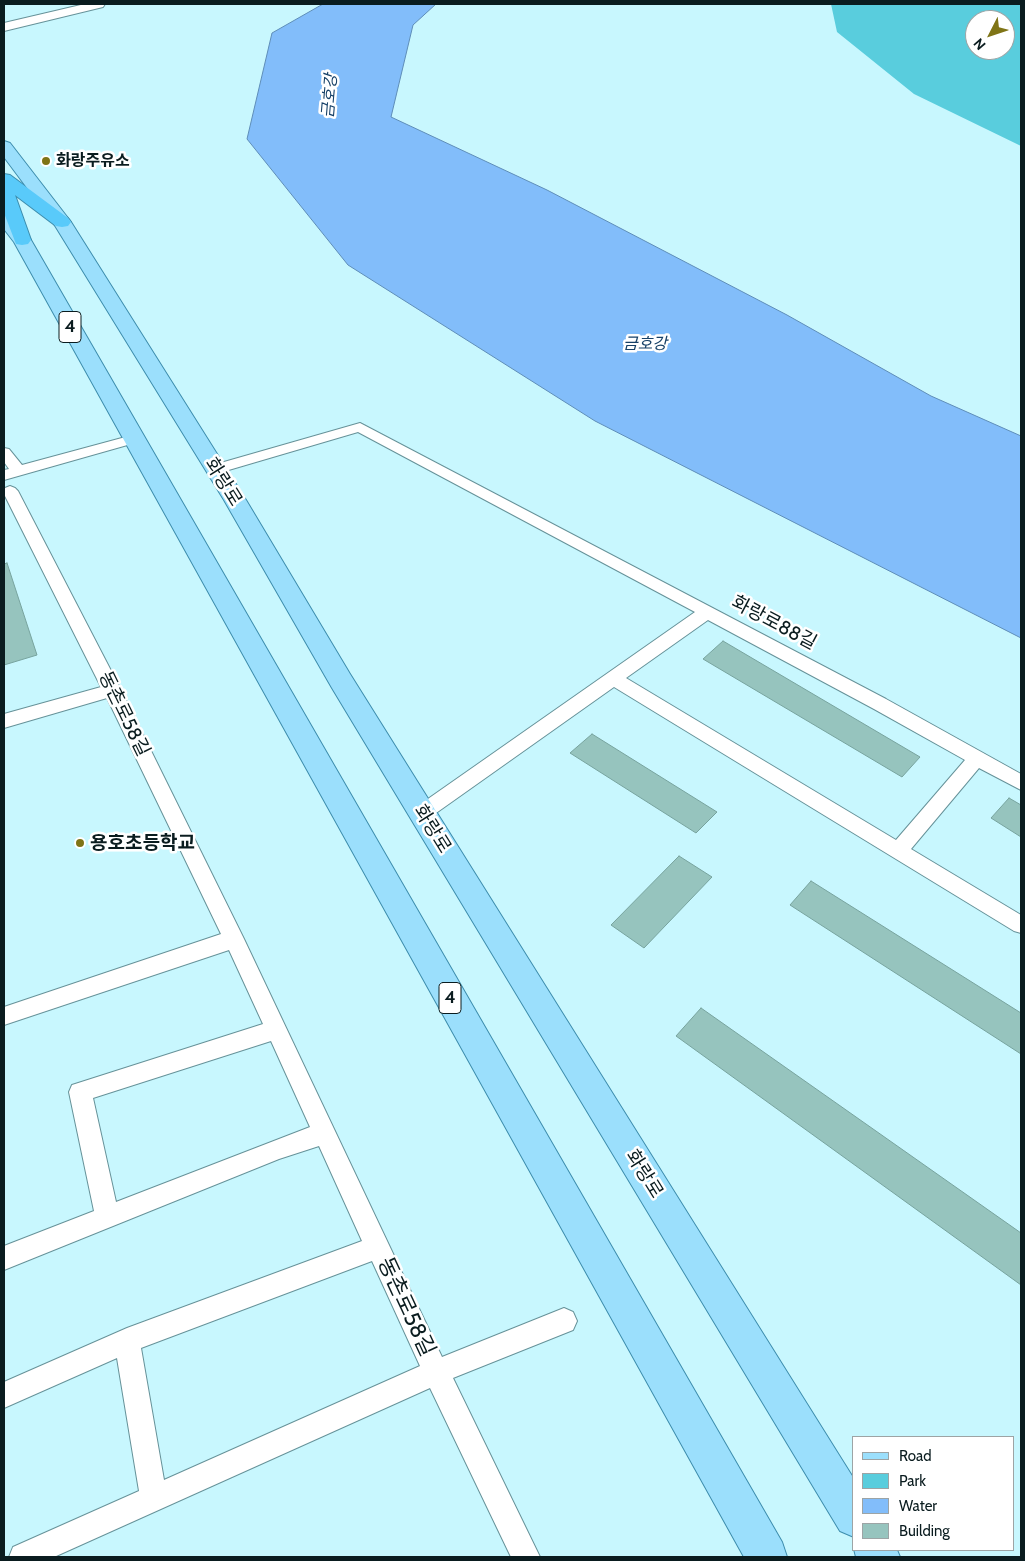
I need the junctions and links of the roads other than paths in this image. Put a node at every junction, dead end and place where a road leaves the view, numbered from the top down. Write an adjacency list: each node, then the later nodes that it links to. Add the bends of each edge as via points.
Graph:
1 (99, 4): 2 (street)
2 (4, 27)
3 (4, 146): 7 (main road, 화랑로)
4 (4, 179): 7 (highway)
5 (4, 190): 8 (highway)
6 (4, 218): 8 (main road, 4)
7 (62, 222): 11 (main road, 화랑로)
8 (22, 240): 9 (main road, 4)
9 (133, 439): 12 (street); 37 (main road, 4)
10 (4, 452): 12 (street, 동촌로58길)
11 (215, 469): 13 (street, via 360,427); 19 (main road, 화랑로)
12 (10, 479): 15 (street, 동촌로58길)
13 (707, 612): 14 (street, 화랑로88길); 17 (street, 화랑로88길)
14 (612, 678): 19 (street, 화랑로88길); 20 (street)
15 (112, 690): 16 (street); 22 (street, 동촌로58길)
16 (4, 721)
17 (977, 758): 18 (street, 화랑로88길); 20 (street)
18 (1021, 783)
19 (422, 813): 34 (main road, 화랑로)
20 (898, 851): 21 (street)
21 (1021, 926)
22 (234, 940): 23 (street); 24 (street, 동촌로58길)
23 (4, 1016)
24 (276, 1030): 25 (street, 동촌로58길); 26 (street, via 80,1092)
25 (324, 1133): 26 (street); 27 (street, 동촌로58길)
26 (107, 1217): 28 (street)
27 (378, 1247): 30 (street); 31 (street, 동촌로58길)
28 (4, 1258)
29 (564, 1321): 31 (street)
30 (127, 1342): 32 (street); 33 (street)
31 (436, 1372): 33 (street, 동촌로58길); 36 (street)
32 (4, 1395)
33 (154, 1499): 35 (street, 동촌로58길)
34 (852, 1514)
35 (23, 1557)
36 (526, 1557)
37 (767, 1557)

